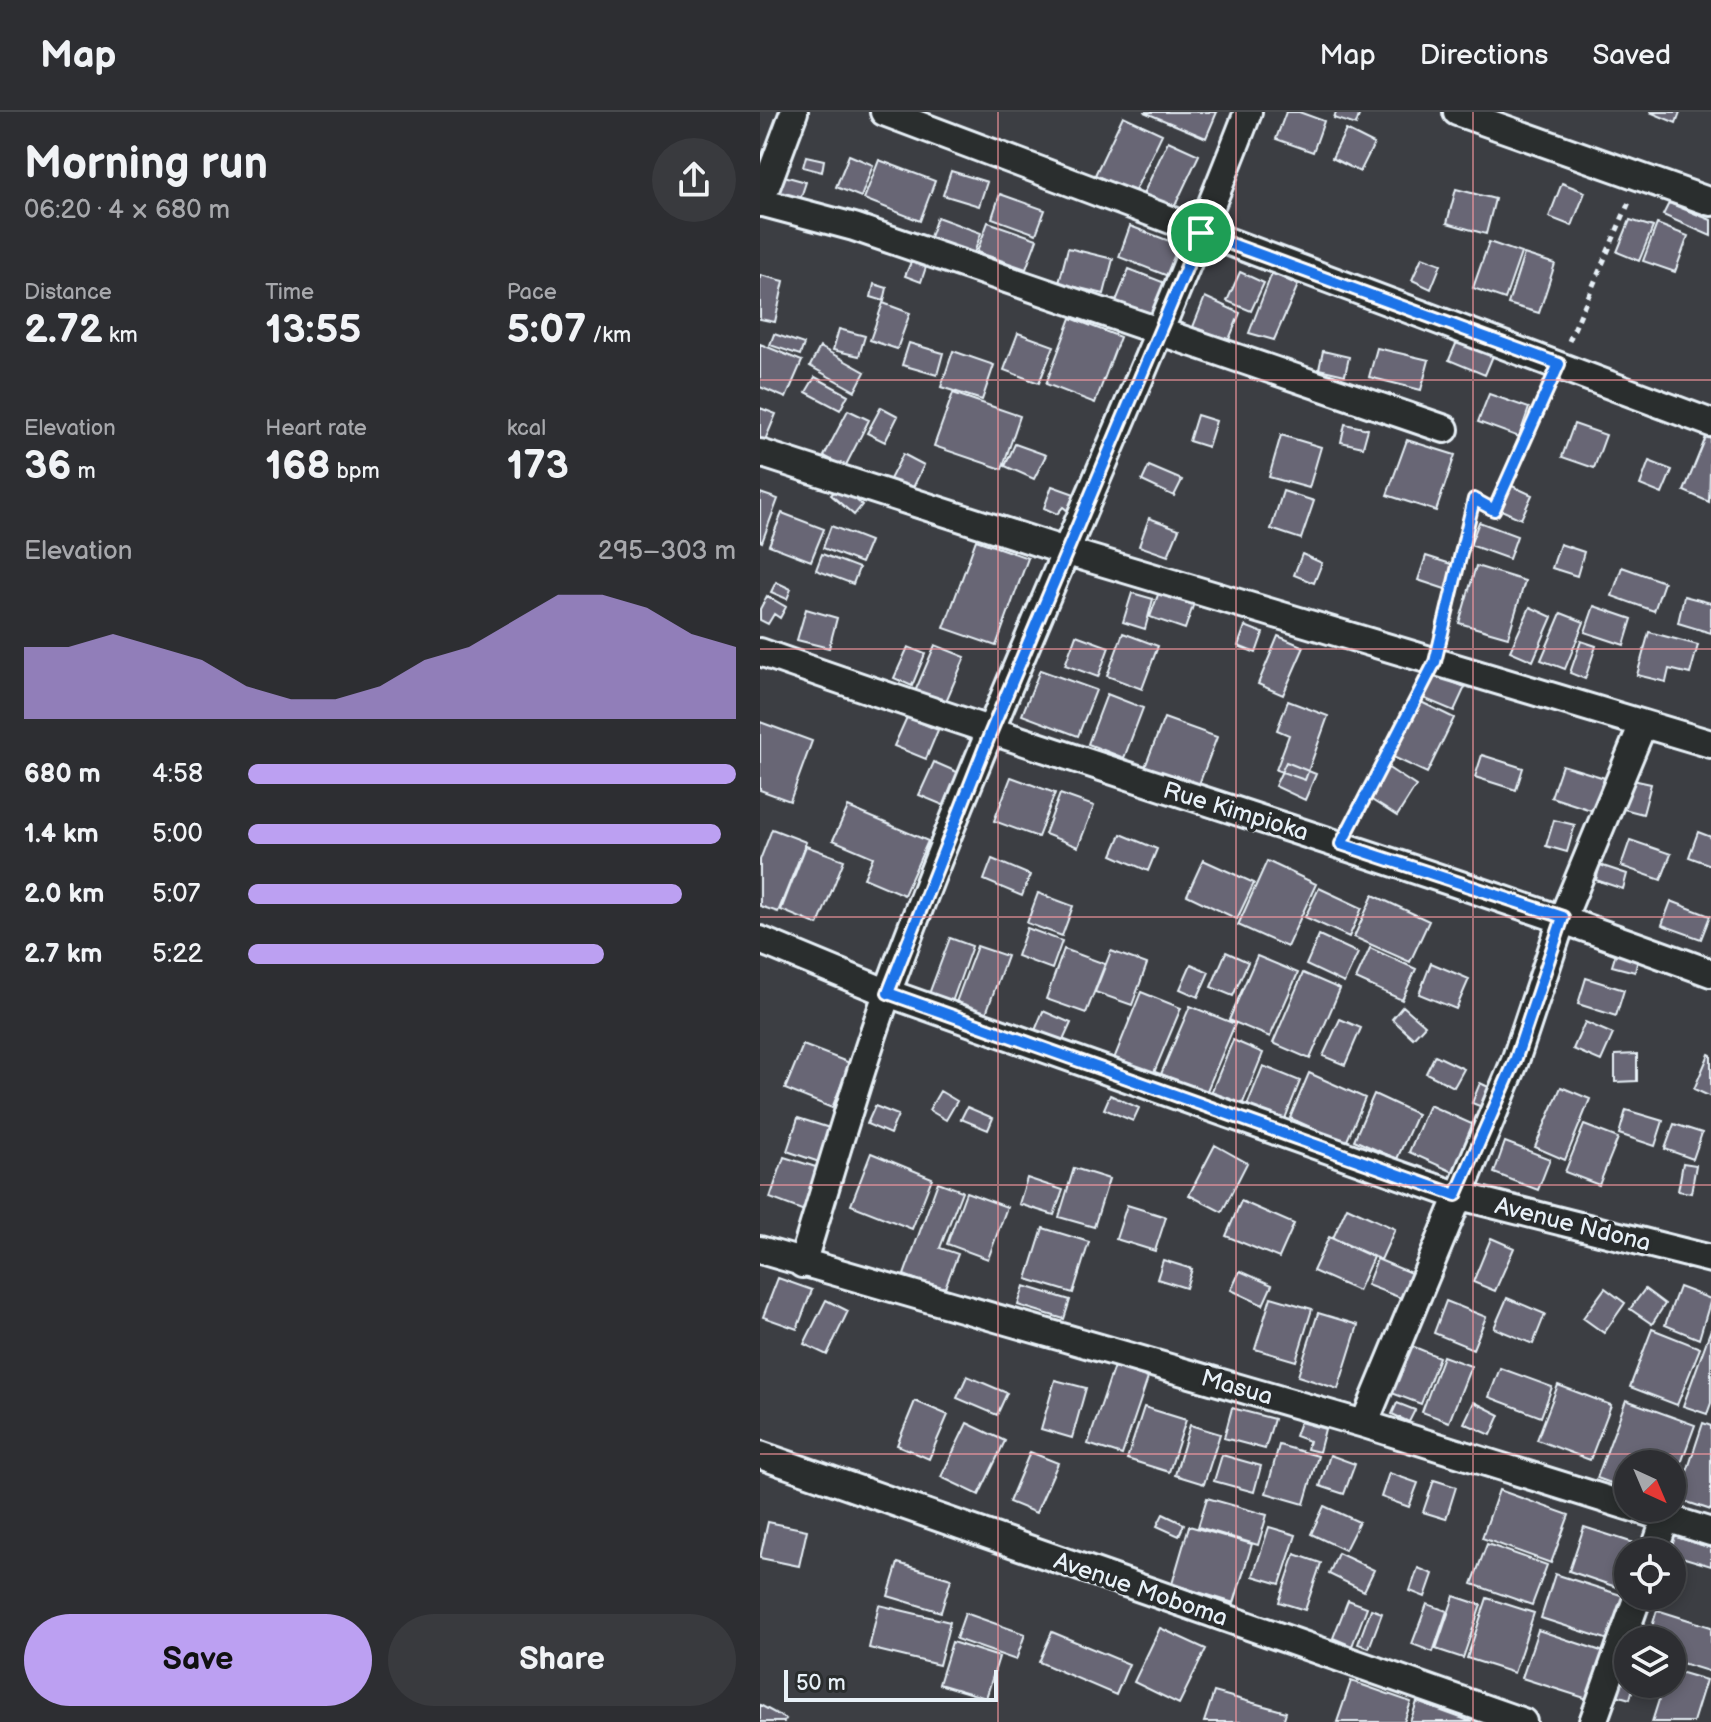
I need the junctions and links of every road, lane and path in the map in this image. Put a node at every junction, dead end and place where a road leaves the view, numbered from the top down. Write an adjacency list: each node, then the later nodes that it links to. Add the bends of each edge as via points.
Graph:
1 (794, 112): 6 (street)
2 (884, 112): 8 (street)
3 (1248, 112): 8 (street)
4 (1457, 112): 5 (street)
5 (1640, 177): 7 (street); 10 (path)
6 (760, 202): 9 (street, via 854,227)
7 (1711, 202)
8 (1201, 233): 9 (street); 10 (street)
9 (1159, 332): 12 (street); 14 (street)
10 (1559, 364): 11 (street); 16 (path, via 1494,510 1474,499)
11 (1711, 423)
12 (1445, 429)
13 (760, 453): 14 (street)
14 (1068, 552): 16 (street); 18 (street)
15 (760, 652): 18 (street, Rue Kimpioka)
16 (1435, 662): 17 (street); 20 (path)
17 (1643, 724): 19 (street); 21 (street)
18 (990, 734): 20 (street, Rue Kimpioka); 24 (street)
19 (1711, 744)
20 (1341, 844): 21 (street, Rue Kimpioka)
21 (1563, 917): 23 (street, Rue Kimpioka); 25 (street, via 1515,1061)
22 (760, 940): 24 (street, Avenue Ndona)
23 (1711, 972)
24 (888, 993): 25 (street, Avenue Ndona); 28 (street)
25 (1456, 1195): 27 (street, Avenue Ndona); 29 (street)
26 (760, 1250): 28 (street, Masua)
27 (1711, 1259)
28 (802, 1264): 29 (street, Masua)
29 (1364, 1424): 31 (street, Masua)
30 (760, 1455): 35 (street, Avenue Moboma)
31 (1614, 1504)
32 (1673, 1522): 33 (street, Masua)
33 (1711, 1532)
34 (1633, 1610): 36 (street)
35 (1523, 1722)
36 (1593, 1722)

